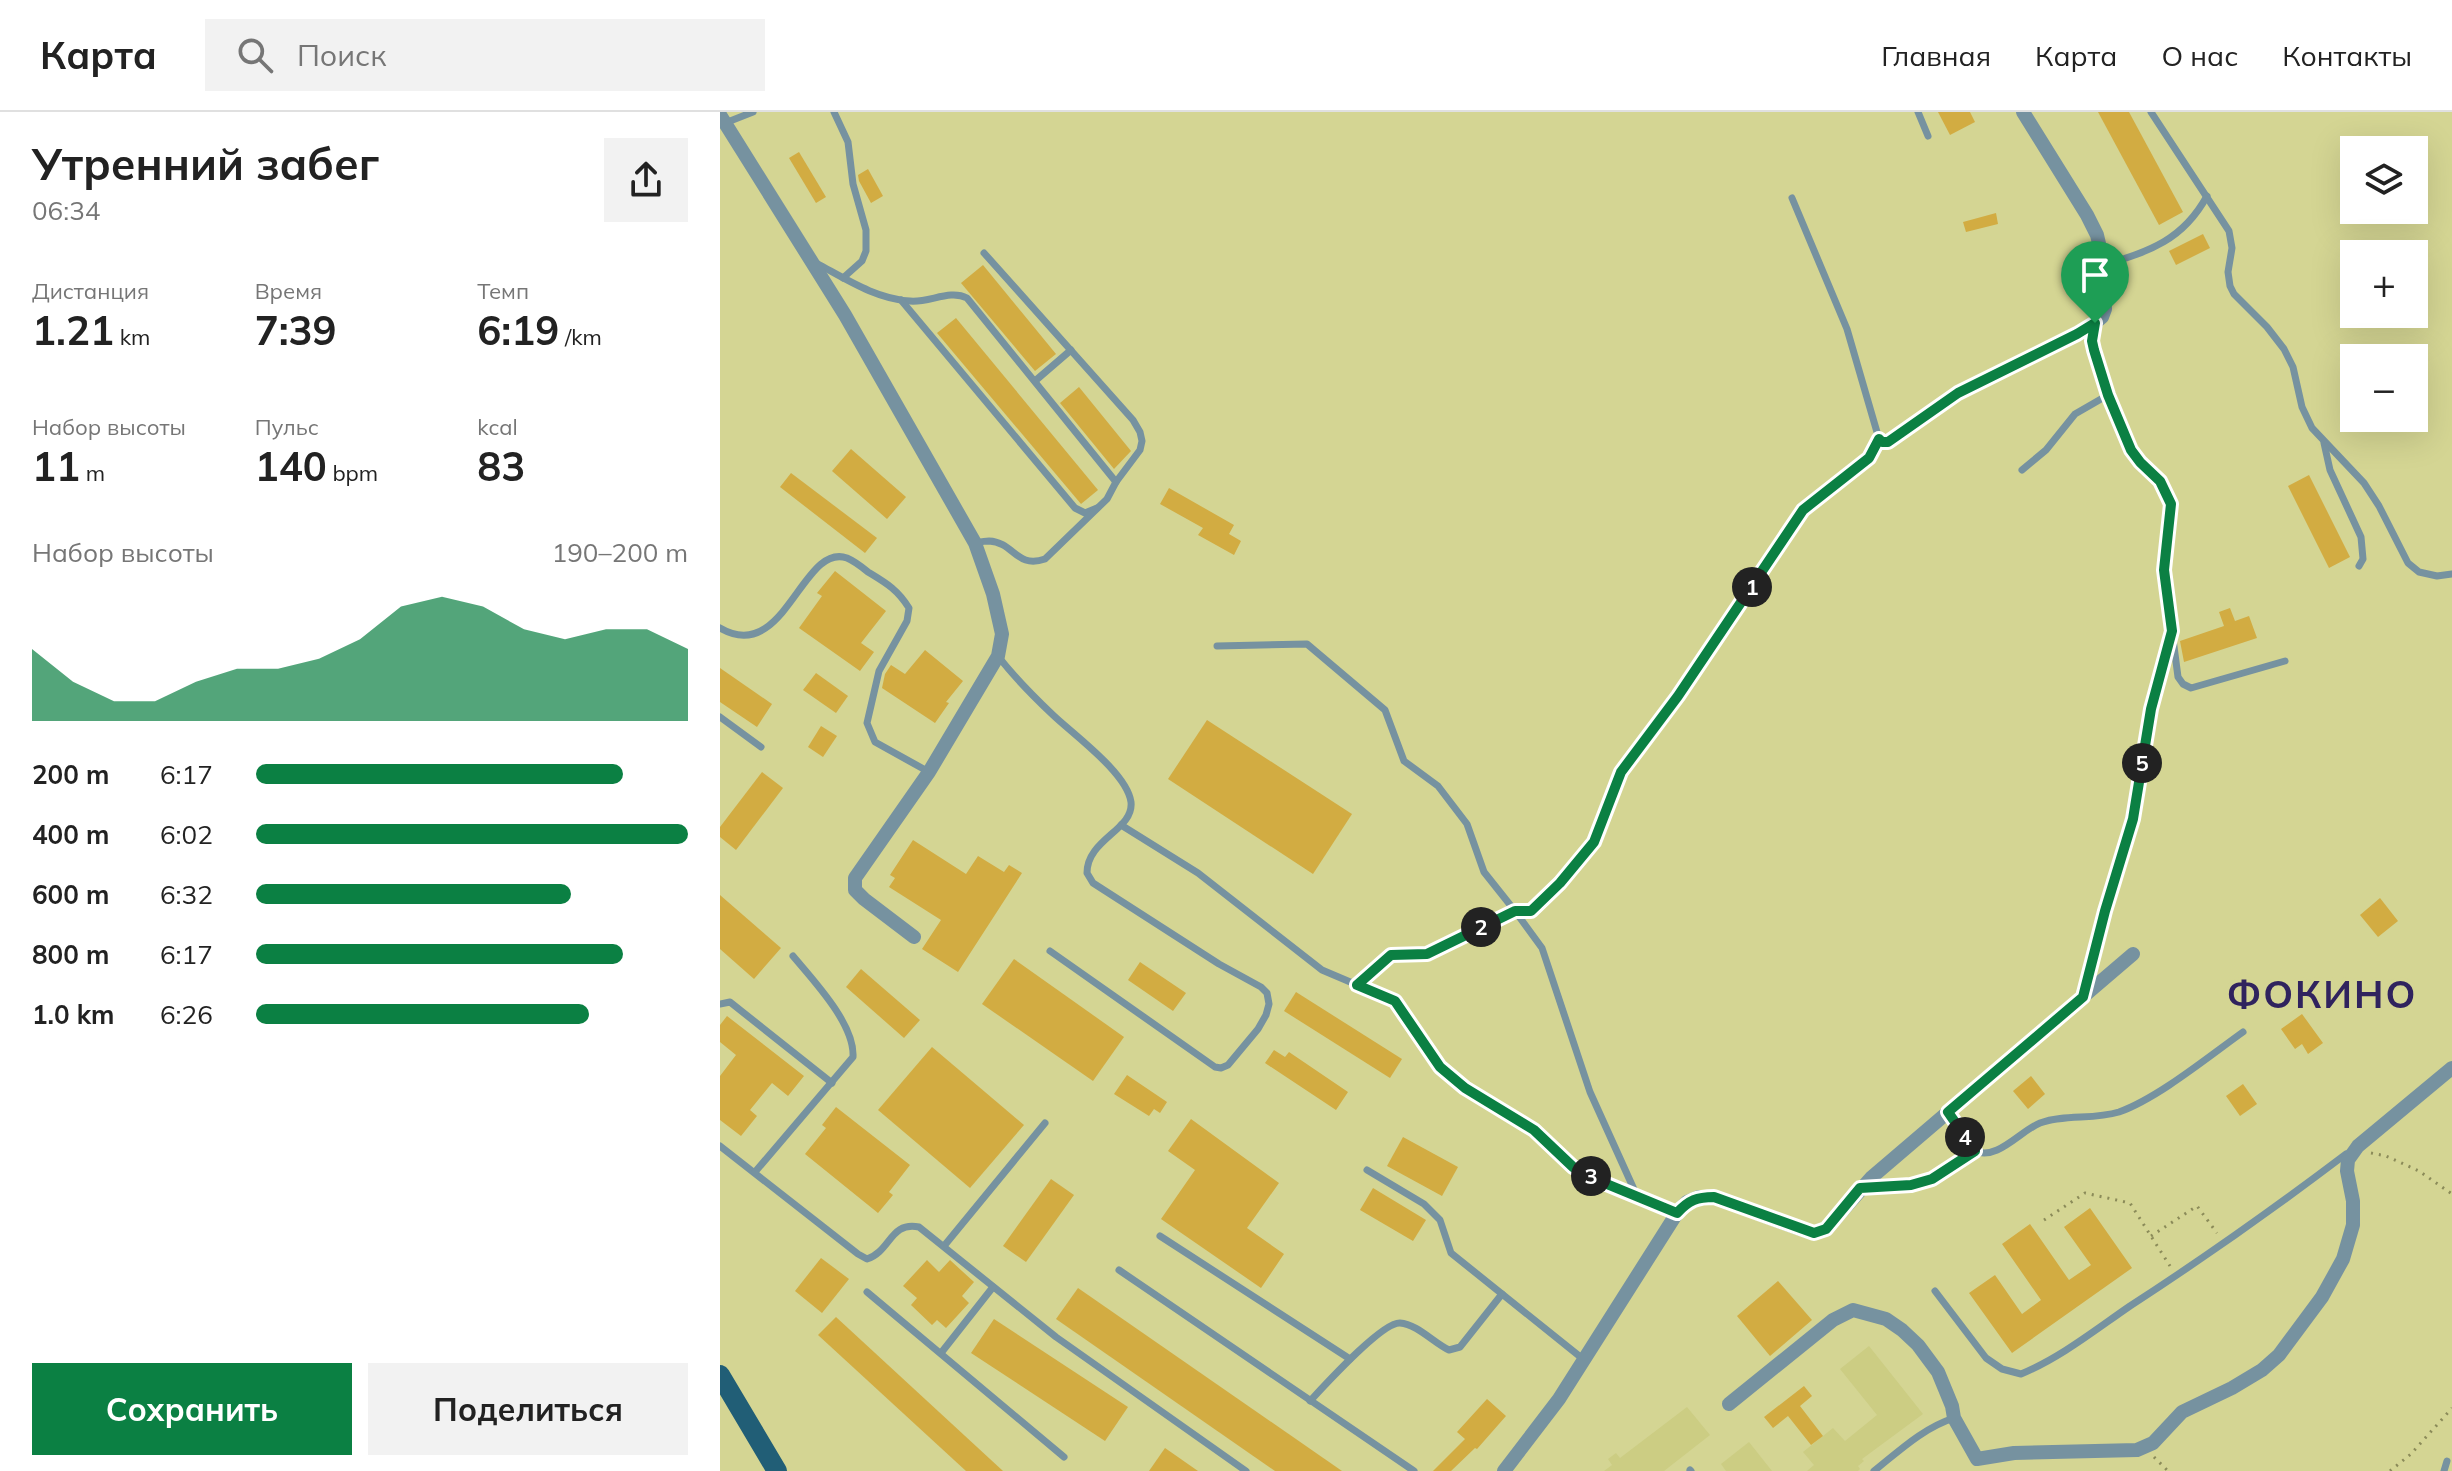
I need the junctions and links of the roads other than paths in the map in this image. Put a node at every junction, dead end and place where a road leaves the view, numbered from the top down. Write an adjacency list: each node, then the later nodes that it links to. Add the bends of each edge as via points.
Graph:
1 (753, 112): 6 (lane)
2 (834, 112): 13 (lane, via 848,142 866,230 862,261)
3 (1918, 112): 7 (lane)
4 (2023, 112): 12 (street, via 2087,215)
5 (2151, 112): 8 (lane)
6 (723, 119): 11 (street)
7 (1928, 136)
8 (2207, 196): 12 (lane, via 2184,229 2168,240); 19 (lane, via 2229,231 2230,286 2284,349 2302,407)
9 (1792, 198): 15 (lane, via 1847,329 1882,442 1958,393)
10 (984, 253): 16 (lane)
11 (811, 260): 13 (lane); 23 (street)
12 (2104, 265): 15 (street, via 2105,309)
13 (843, 278): 14 (lane)
14 (901, 300): 17 (lane, via 967,298); 22 (lane, via 1075,508 1085,513)
15 (2095, 323): 18 (lane, via 2092,341)
16 (1071, 350): 17 (lane); 21 (lane, via 1140,432 1140,450)
17 (1035, 381): 21 (lane)
18 (2108, 395): 20 (lane, via 2075,414); 29 (lane, via 2131,450 2160,481 2171,504 2164,570 2178,677 2191,688)
19 (2324, 443): 24 (lane, via 2330,470 2361,537); 25 (lane, via 2364,483 2408,563 2419,572)
20 (2022, 470)
21 (1116, 482): 22 (lane)
22 (1099, 507): 23 (lane, via 1045,559 1033,563 1004,545)
23 (975, 543): 28 (street, via 1002,634)
24 (2359, 566)
25 (2452, 574)
26 (720, 628): 32 (lane, via 733,635 757,635 820,564 834,557 846,558 898,591 909,608 907,621 879,671 867,723 875,742)
27 (1217, 646): 34 (lane, via 1307,644 1385,710 1404,761 1438,786 1467,824 1484,872)
28 (998, 656): 32 (street); 33 (lane, via 1123,785 1131,803)
29 (2285, 661)
30 (720, 717): 31 (lane)
31 (761, 747)
32 (929, 772): 35 (street, via 855,878 855,890)
33 (1121, 825): 36 (lane, via 1091,852 1087,873 1093,883 1261,987 1269,1004 1266,1015 1228,1065 1215,1067); 39 (lane, via 1198,873 1322,970)
34 (1515, 911): 39 (lane, via 1427,954 1391,955); 52 (lane, via 1542,948 1590,1092)
35 (914, 937)
36 (1050, 951)
37 (2133, 954): 44 (street)
38 (793, 956): 43 (lane, via 852,1039 853,1057)
39 (1357, 985): 52 (lane, via 1395,1001 1440,1067 1465,1088 1534,1130 1573,1167)
40 (720, 1004): 43 (lane, via 730,1002)
41 (2243, 1032): 48 (lane, via 2141,1103 2116,1113 2038,1124 1993,1152)
42 (2452, 1068): 47 (street)
43 (832, 1083): 50 (lane)
44 (1948, 1112): 48 (lane); 51 (street)
45 (1045, 1123): 55 (lane)
46 (720, 1146): 50 (lane)
47 (2358, 1146): 58 (lane, via 2176,1276 2021,1374 1986,1358); 70 (street, via 2348,1160 2353,1225 2343,1259 2322,1297 2262,1370 2182,1412 2145,1448 2014,1453)
48 (1975, 1151): 51 (lane, via 1932,1179)
49 (1367, 1170): 60 (lane, via 1424,1204 1440,1220 1451,1253)
50 (755, 1172): 55 (lane, via 867,1259 908,1225)
51 (1860, 1188): 53 (street, via 1826,1229 1814,1233 1714,1197 1687,1202)
52 (1637, 1196): 53 (lane)
53 (1677, 1213): 63 (street)
54 (1160, 1236): 62 (lane)
55 (944, 1246): 57 (lane)
56 (1119, 1270): 65 (lane)
57 (993, 1287): 61 (lane); 72 (lane)
58 (1935, 1291)
59 (867, 1292): 61 (lane)
60 (1502, 1294): 62 (lane, via 1460,1347 1449,1350 1398,1323); 63 (lane)
61 (941, 1353): 68 (lane)
62 (1350, 1359): 65 (lane)
63 (1585, 1360): 74 (street)
64 (720, 1375): 71 (main road)
65 (1310, 1401): 73 (lane)
66 (1729, 1404): 67 (street, via 1833,1320 1853,1310 1886,1319 1918,1345 1938,1372)
67 (1954, 1418): 70 (street); 75 (lane, via 1921,1434)
68 (1064, 1457)
69 (2447, 1461): 76 (lane)
70 (1981, 1465)
71 (777, 1471)
72 (1246, 1471)
73 (1414, 1471)
74 (1504, 1471)
75 (1874, 1471)
76 (2444, 1471)

